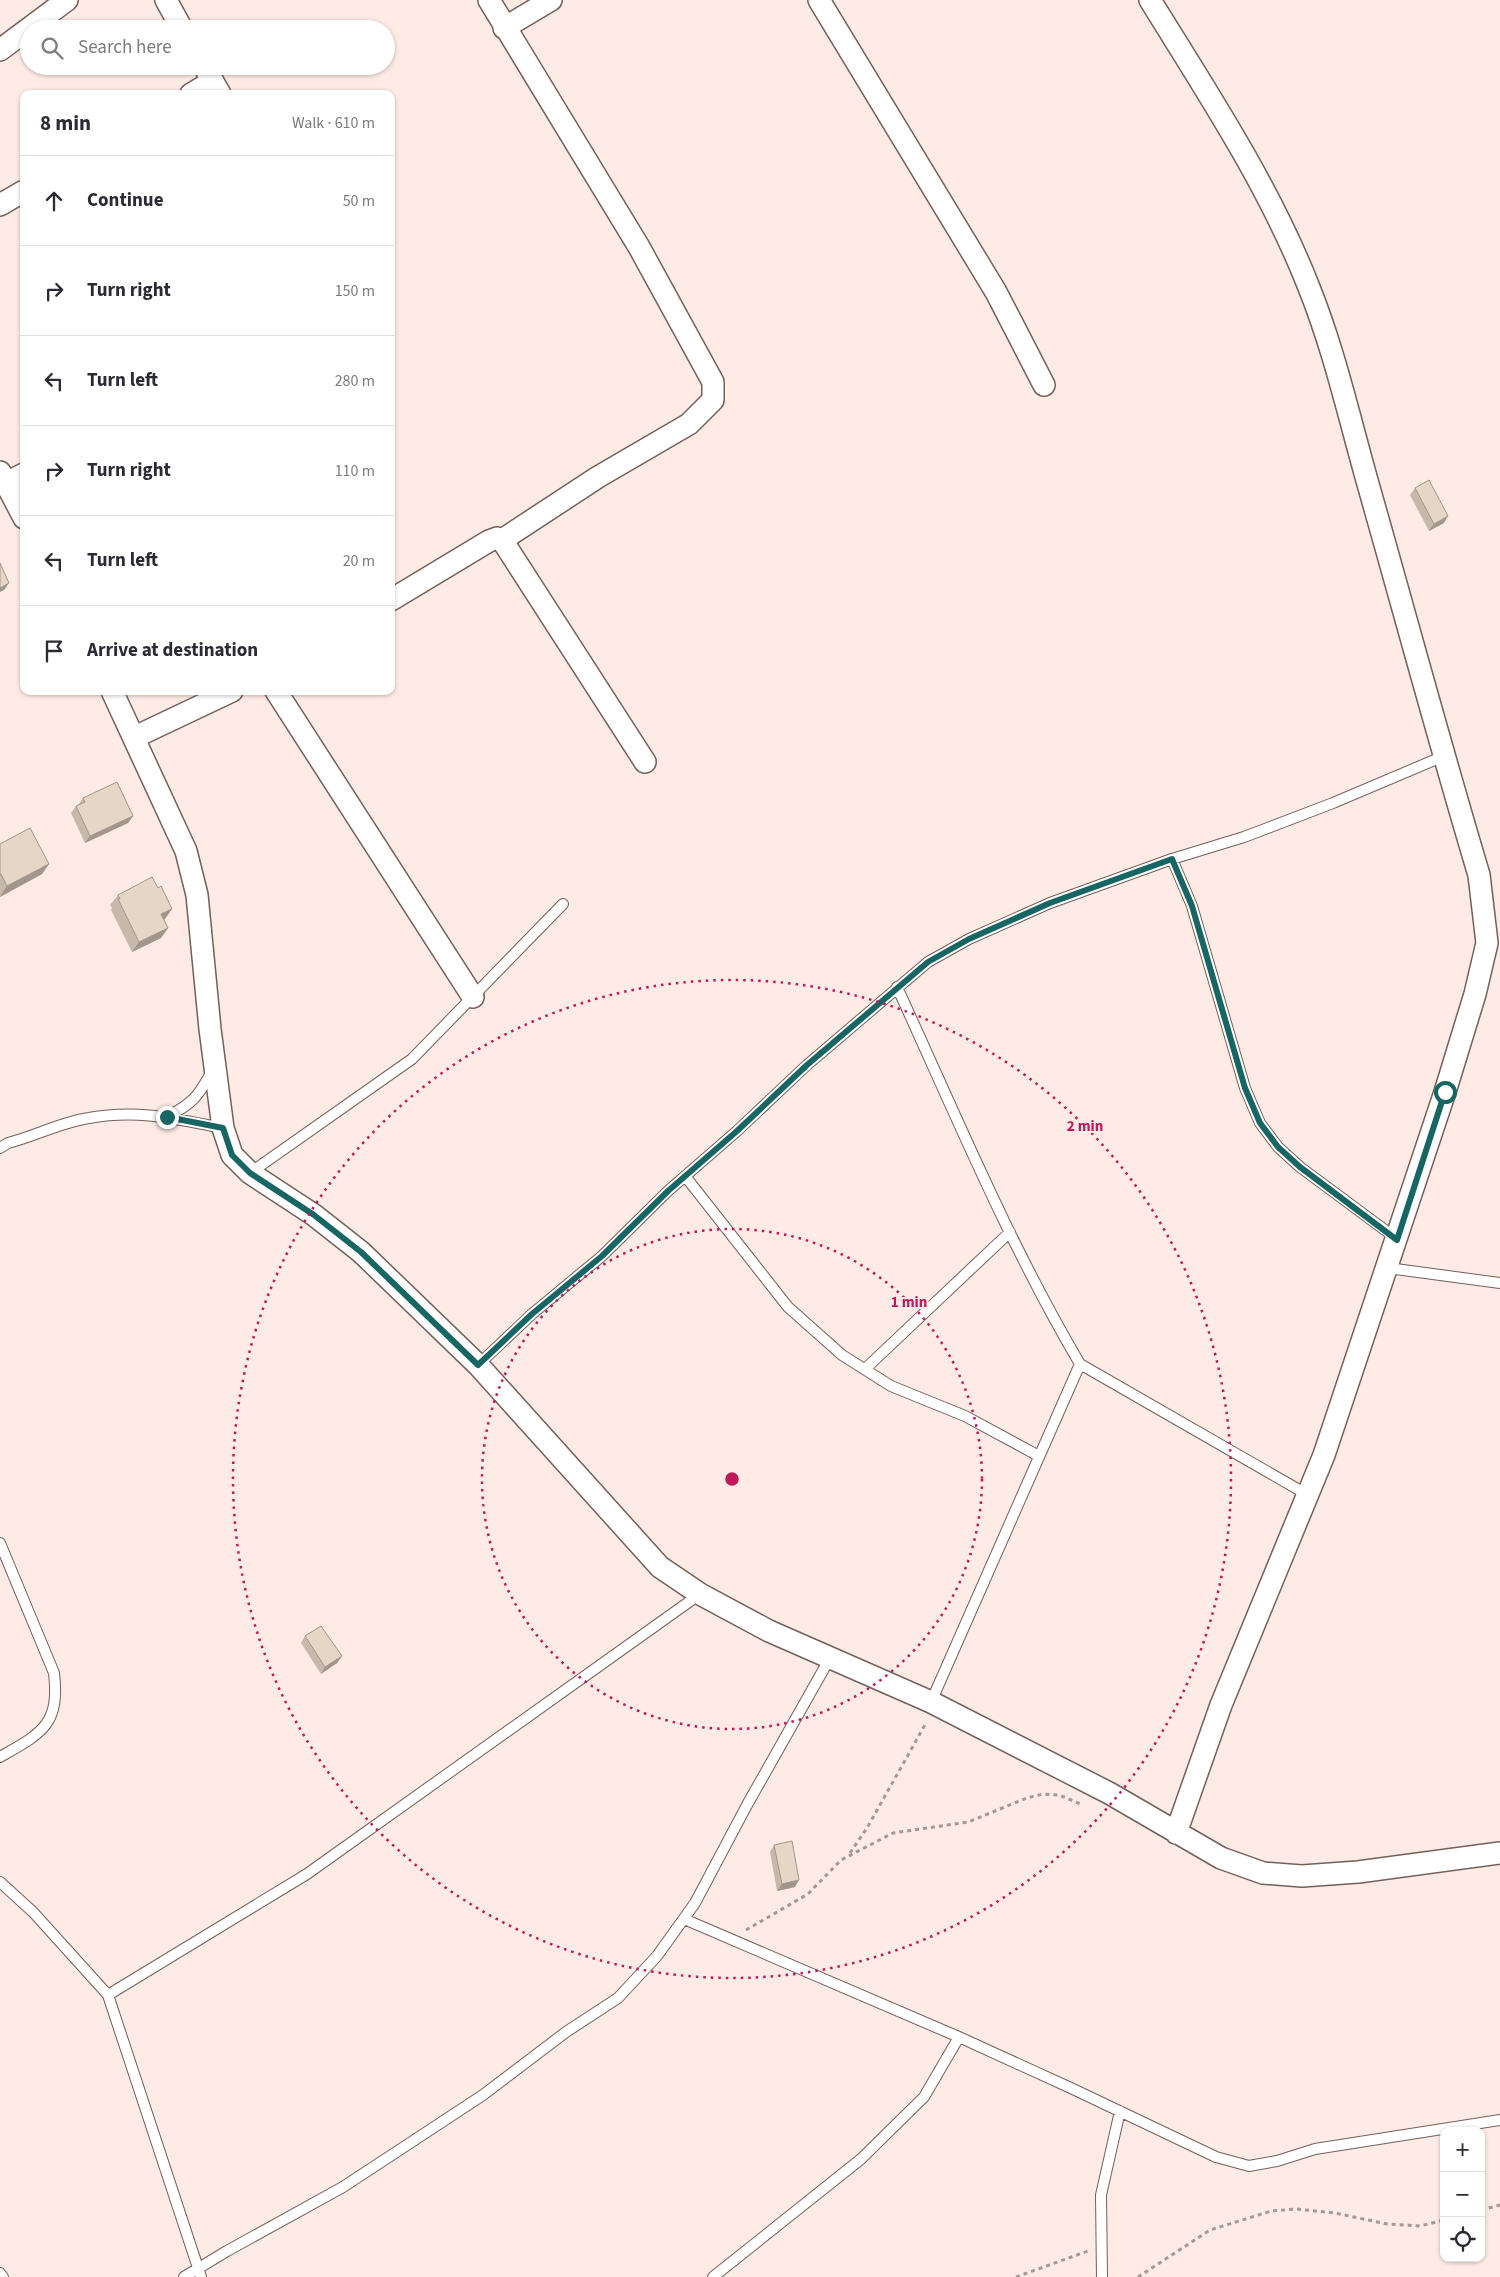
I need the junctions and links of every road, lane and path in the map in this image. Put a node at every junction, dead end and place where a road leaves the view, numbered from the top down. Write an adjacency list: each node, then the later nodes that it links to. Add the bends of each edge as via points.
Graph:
1 (67, 0): 7 (street)
2 (166, 0): 8 (street)
3 (489, 0): 9 (street)
4 (552, 0): 9 (street)
5 (819, 0): 16 (street, via 996,292)
6 (1150, 0): 25 (street, via 1269,198 1308,284 1335,358)
7 (40, 20)
8 (177, 20)
9 (504, 28): 19 (street, via 639,247 713,382 713,400 689,424 598,477)
10 (20, 35): 11 (street)
11 (0, 50)
12 (212, 80): 13 (street)
13 (197, 90)
14 (20, 193): 15 (street)
15 (0, 205)
16 (1044, 385)
17 (10, 476): 18 (street)
18 (20, 506)
19 (502, 540): 20 (street, via 489,541); 26 (street)
20 (395, 598)
21 (114, 695): 24 (street)
22 (224, 695): 24 (street)
23 (279, 695): 30 (street)
24 (135, 737): 31 (street, via 186,851 193,877)
25 (1444, 756): 27 (lane, via 1244,837); 38 (street, via 1479,875 1487,943 1475,994)
26 (645, 762)
27 (1172, 859): 29 (lane, via 1050,903 969,939 928,962); 38 (lane, via 1192,906 1245,1088 1260,1123 1278,1147 1300,1167)
28 (563, 904): 30 (lane)
29 (897, 987): 36 (lane); 37 (lane)
30 (473, 997): 35 (lane, via 412,1059)
31 (215, 1065): 32 (lane, via 198,1096); 33 (street)
32 (167, 1117): 33 (lane); 34 (lane, via 124,1114 89,1118 46,1129)
33 (223, 1128): 35 (street, via 232,1155)
34 (0, 1148)
35 (250, 1173): 42 (street, via 314,1215 361,1252)
36 (685, 1176): 42 (lane, via 602,1256 532,1314); 43 (lane, via 788,1307 842,1355)
37 (1010, 1232): 41 (lane); 43 (lane)
38 (1397, 1240): 39 (street)
39 (1388, 1268): 40 (lane); 45 (street)
40 (1500, 1284)
41 (1080, 1364): 44 (lane); 45 (lane)
42 (478, 1365): 47 (street, via 660,1566)
43 (865, 1369): 44 (lane, via 891,1386 965,1416)
44 (1039, 1456): 49 (lane)
45 (1308, 1495): 52 (street, via 1221,1705)
46 (0, 1543): 50 (lane, via 54,1672 56,1689 55,1707 44,1727)
47 (700, 1594): 48 (street, via 769,1631); 58 (lane, via 307,1874)
48 (830, 1658): 49 (street); 56 (lane)
49 (934, 1704): 52 (street, via 1109,1793); 54 (path, via 867,1828)
50 (0, 1757)
51 (1087, 1807): 54 (path, via 1059,1795 1044,1794 968,1822 893,1833)
52 (1176, 1833): 53 (street, via 1221,1858 1263,1873 1302,1876)
53 (1500, 1854)
54 (848, 1856): 57 (path, via 808,1894)
55 (0, 1882): 58 (lane, via 33,1912)
56 (684, 1919): 57 (lane); 67 (lane, via 657,1956 618,1998 566,2032 483,2095 342,2187)
57 (730, 1939): 59 (lane)
58 (108, 1995): 67 (lane)
59 (959, 2037): 60 (lane); 70 (lane, via 924,2097 861,2159)
60 (1120, 2111): 61 (lane, via 1216,2157 1249,2166 1315,2149); 65 (lane, via 1101,2195)
61 (1500, 2120)
62 (1500, 2205): 63 (path)
63 (1485, 2209)
64 (1440, 2221): 73 (path, via 1420,2226 1387,2224 1296,2209 1271,2211 1210,2230)
65 (1100, 2247): 71 (path); 72 (lane)
66 (0, 2273): 68 (lane)
67 (200, 2273): 69 (lane)
68 (3, 2277)
69 (184, 2277)
70 (713, 2277)
71 (1016, 2277)
72 (1102, 2277)
73 (1138, 2277)

